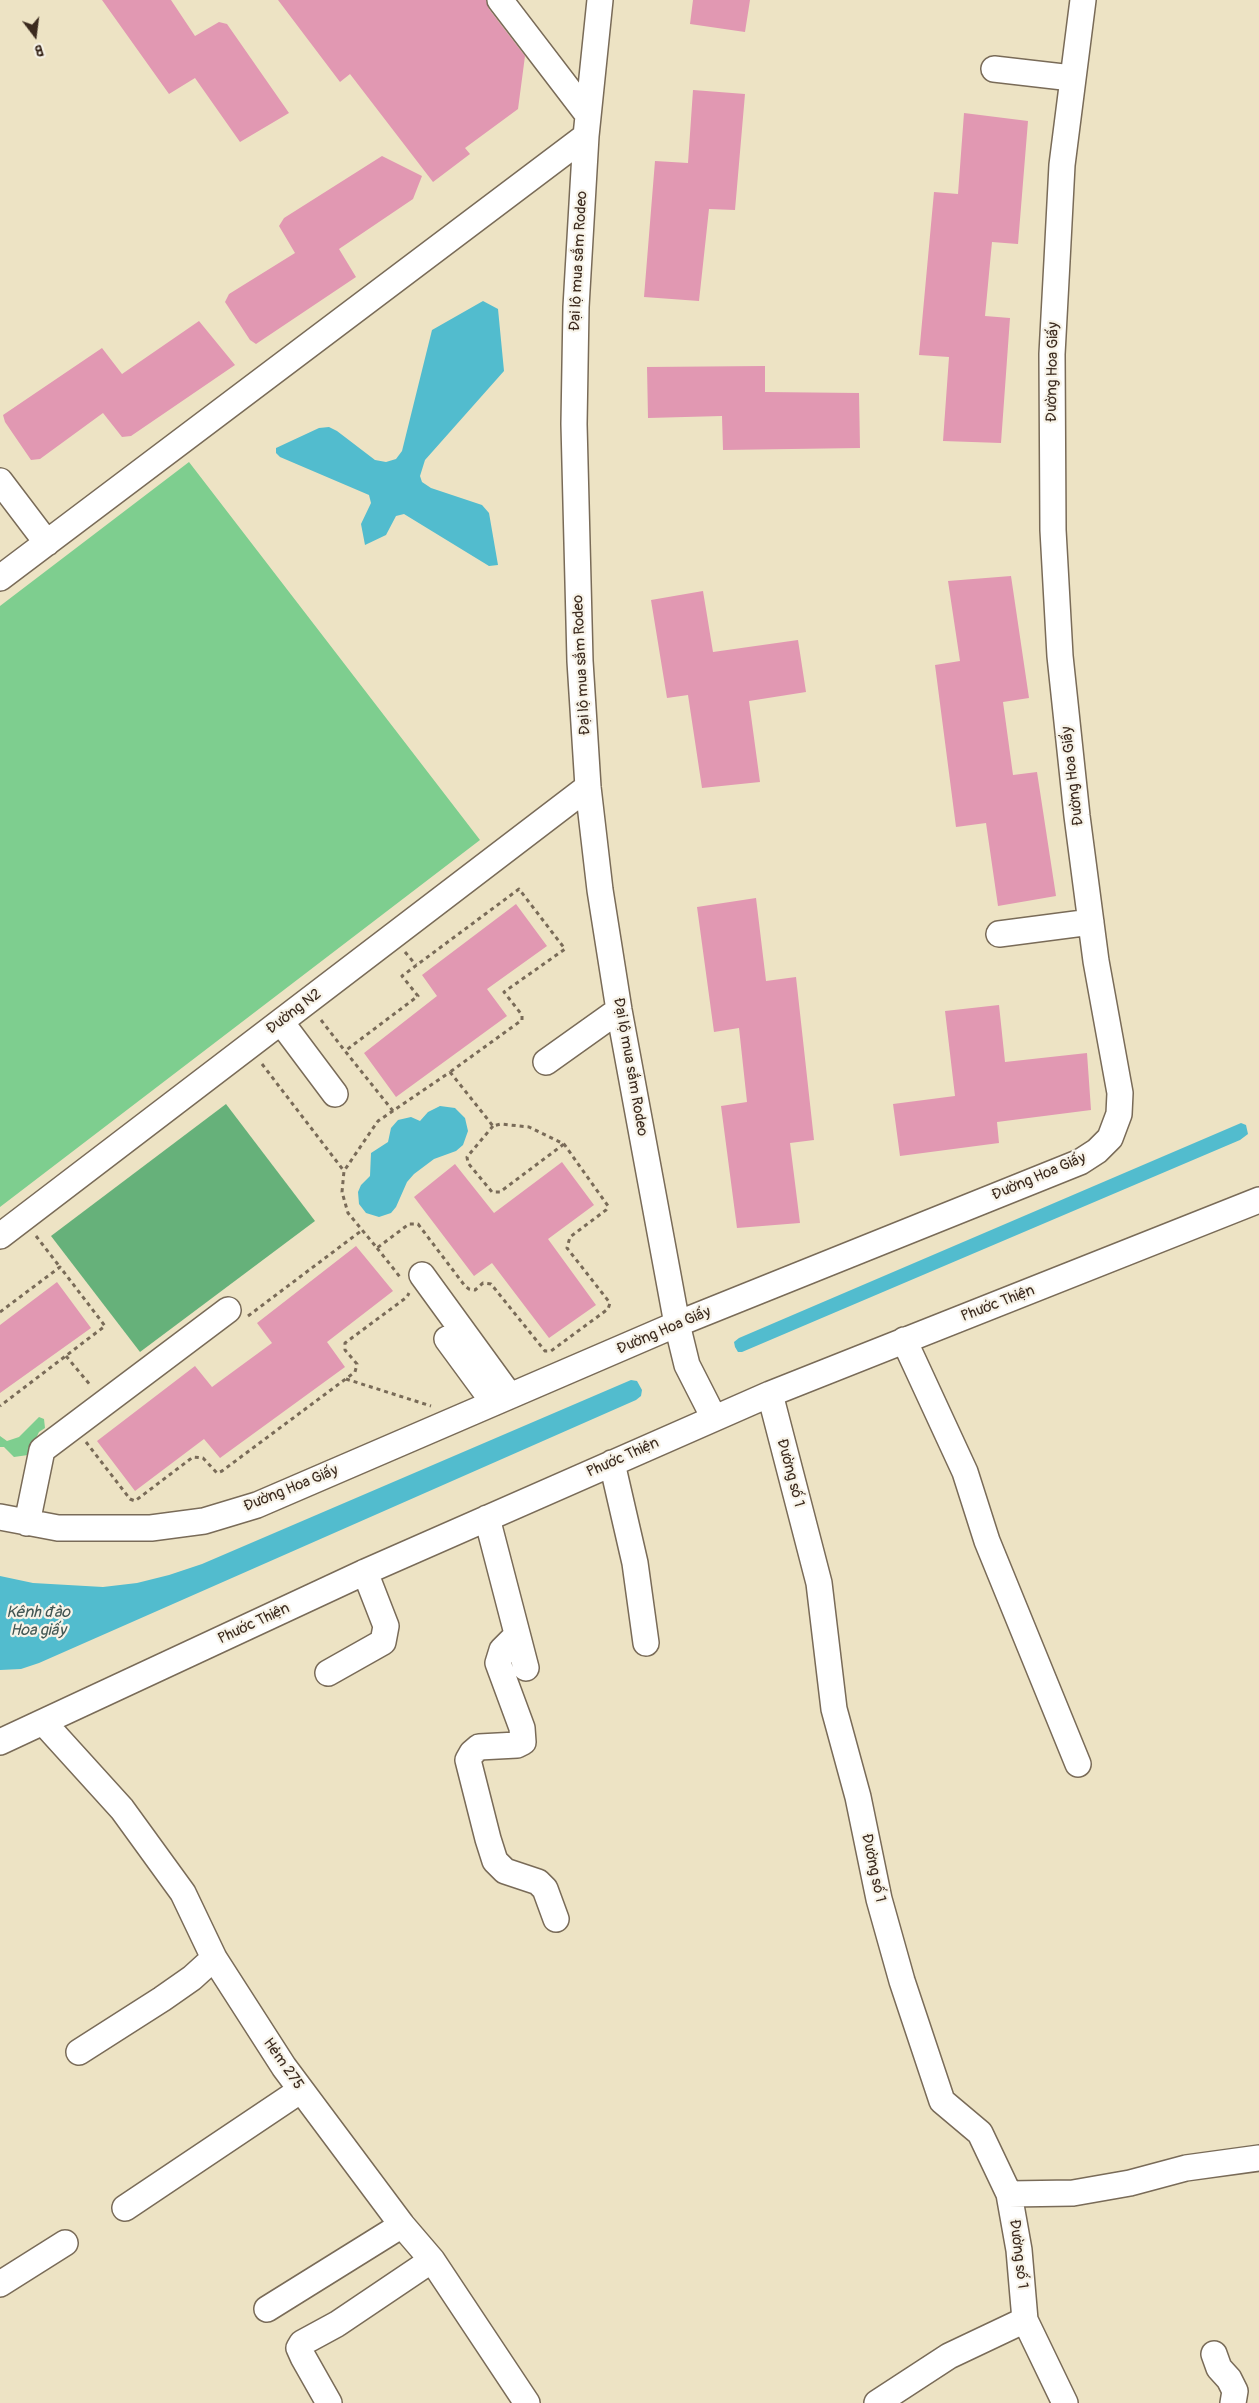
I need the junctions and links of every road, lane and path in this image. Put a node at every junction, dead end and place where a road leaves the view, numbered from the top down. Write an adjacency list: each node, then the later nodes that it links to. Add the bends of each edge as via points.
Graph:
1 (500, 0): 6 (street)
2 (600, 0): 6 (street, Đại lộ mua sắm Rodeo)
3 (1083, 0): 5 (street, Đường Hoa Giấy)
4 (994, 69): 5 (street)
5 (1072, 78): 11 (street, Đường Hoa Giấy, via 1062,165 1053,344 1053,530 1064,699)
6 (587, 126): 8 (street); 10 (street, Đại lộ mua sắm Rodeo, via 576,307 574,424 580,661)
7 (0, 481): 8 (street)
8 (47, 543): 9 (street)
9 (0, 578)
10 (588, 787): 13 (street, Đường N2); 14 (street, Đại lộ mua sắm Rodeo)
11 (1091, 922): 12 (street); 34 (street, Đường Hoa Giấy, via 1120,1093 1117,1123 1104,1144 1080,1162)
12 (999, 934)
13 (307, 1002): 15 (street, Đường N2); 17 (path)
14 (619, 1010): 18 (street); 34 (street, Đại lộ mua sắm Rodeo)
15 (281, 1022): 16 (street, Đường N2); 20 (street)
16 (248, 1047): 24 (path); 26 (street, Đường N2)
17 (345, 1051): 19 (path, via 418,996 402,976 520,889 565,949 504,992 522,1015 522,1020); 21 (path)
18 (546, 1062)
19 (450, 1072): 21 (path); 22 (path)
20 (336, 1094)
21 (393, 1111): 24 (path, via 378,1121)
22 (493, 1126): 23 (path, via 529,1127); 23 (path, via 467,1157 468,1164 492,1192 500,1192)
23 (564, 1144): 29 (path, via 608,1206 570,1237 567,1248 610,1303 608,1309 551,1351 545,1351 491,1284 483,1283 475,1290 469,1290 418,1224 409,1224)
24 (344, 1171): 27 (path, via 342,1192 348,1213)
25 (1259, 1200): 36 (street, Phước Thiện)
26 (23, 1219): 28 (street, Đường N2); 30 (path)
27 (362, 1231): 29 (path); 33 (path)
28 (0, 1236)
29 (377, 1248): 31 (path)
30 (60, 1267): 32 (path); 37 (path, via 105,1326)
31 (411, 1281): 38 (path, via 407,1297 345,1343 345,1350 357,1368); 40 (street)
32 (0, 1312)
33 (237, 1314): 41 (street)
34 (677, 1324): 40 (street, Đường Hoa Giấy); 44 (street, Đại lộ mua sắm Rodeo, via 687,1365)
35 (447, 1339): 40 (street)
36 (904, 1340): 39 (street, Phước Thiện); 57 (street, via 965,1472 987,1541)
37 (66, 1356): 41 (path); 42 (path)
38 (346, 1379): 43 (path); 45 (path, via 222,1471 217,1472 203,1458 193,1457 135,1501 130,1499)
39 (770, 1394): 44 (street, Phước Thiện); 63 (street, Đường số 1, via 819,1583 834,1709 902,1981 942,2101 980,2133)
40 (502, 1399): 43 (street, Đường Hoa Giấy)
41 (105, 1402): 49 (street, via 42,1450)
42 (0, 1406)
43 (463, 1416): 49 (street, Đường Hoa Giấy, via 257,1505 204,1521 122,1529 58,1528)
44 (714, 1418): 46 (street, Phước Thiện)
45 (86, 1440)
46 (612, 1463): 48 (street, Phước Thiện); 52 (street, via 635,1563)
47 (0, 1518): 49 (street, Đường Hoa Giấy)
48 (487, 1518): 50 (street, Phước Thiện); 51 (street)
49 (27, 1523)
50 (365, 1572): 54 (street, via 386,1626 383,1642); 55 (street, Phước Thiện)
51 (517, 1635): 53 (street); 58 (street, via 502,1650 498,1663 522,1728 523,1742 479,1747 468,1760 495,1861 505,1871 538,1882 545,1889)
52 (646, 1643)
53 (526, 1668)
54 (328, 1673)
55 (44, 1723): 56 (street, Phước Thiện); 59 (street, Hẻm 275, via 122,1809 183,1892)
56 (3, 1736)
57 (1078, 1764)
58 (556, 1919)
59 (214, 1958): 60 (street, via 177,1988); 61 (street, Hẻm 275)
60 (79, 2052)
61 (301, 2090): 64 (street); 65 (street, Hẻm 275)
62 (1259, 2158): 63 (street, via 1186,2168 1130,2183 1073,2192)
63 (1009, 2194): 70 (street, Đường số 1, via 1019,2250)
64 (125, 2208)
65 (402, 2225): 67 (street, Hẻm 275); 69 (street)
66 (65, 2243): 68 (street)
67 (432, 2260): 72 (street, via 337,2324 302,2343 299,2348 303,2357); 73 (street, Hẻm 275)
68 (0, 2284)
69 (267, 2309)
70 (1025, 2320): 74 (street, via 949,2356); 75 (street)
71 (1214, 2354): 76 (street, via 1235,2392)
72 (329, 2403)
73 (527, 2403)
74 (877, 2403)
75 (1065, 2403)
76 (1233, 2403)

